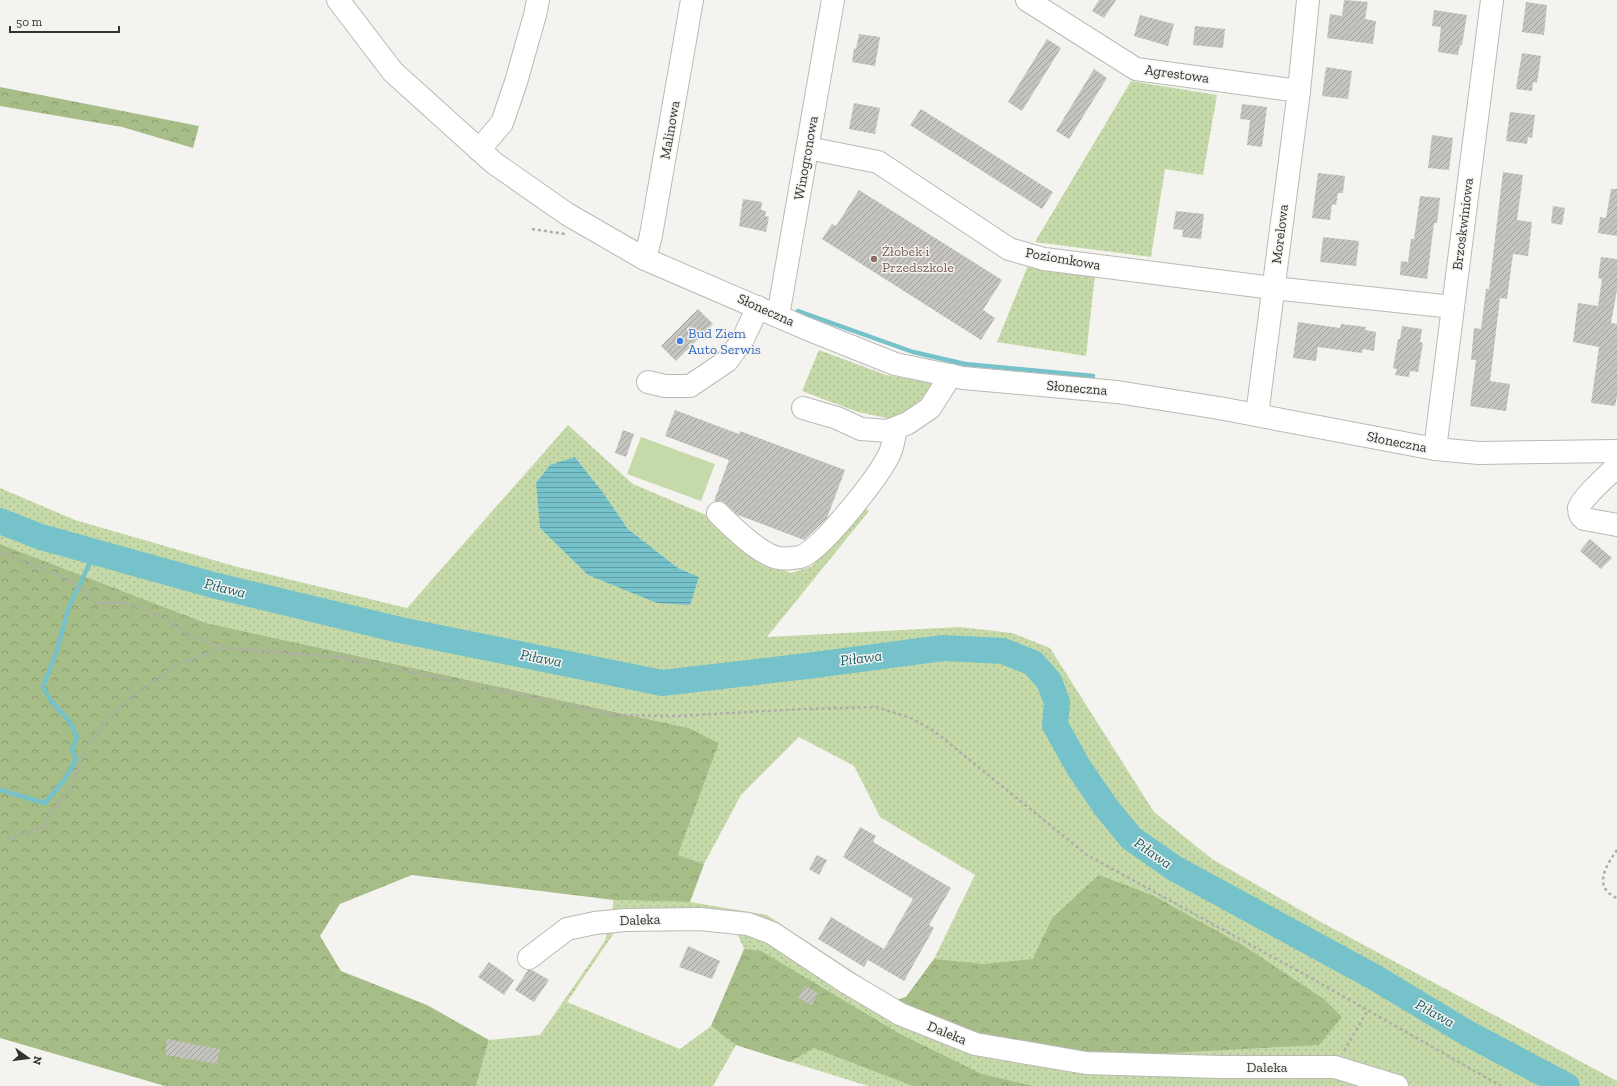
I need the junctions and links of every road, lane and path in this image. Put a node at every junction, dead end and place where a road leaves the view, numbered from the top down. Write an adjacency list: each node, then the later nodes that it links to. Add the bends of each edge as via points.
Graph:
1 (338, 0): 10 (street, Słoneczna, via 393,72)
2 (538, 0): 10 (street, via 502,123)
3 (692, 0): 11 (street, Malinowa, via 652,235)
4 (833, 0): 9 (street, Winogronowa)
5 (1027, 0): 8 (street, Agrestowa, via 1136,69)
6 (1308, 0): 8 (street, Morelowa)
7 (1492, 0): 14 (street, Brzoskwiniowa)
8 (1299, 91): 12 (street, Morelowa)
9 (808, 148): 12 (street, Poziomkowa, via 878,162 1009,249 1044,259); 15 (street, Winogronowa)
10 (479, 150): 11 (street, Słoneczna, via 567,214)
11 (645, 259): 13 (street, Słoneczna)
12 (1273, 288): 14 (street); 19 (street, Morelowa)
13 (758, 307): 15 (street, Słoneczna); 17 (street, via 743,339 727,361 690,386 665,386)
14 (1453, 307): 21 (street, Brzoskwiniowa)
15 (778, 316): 16 (street, Słoneczna, via 895,364)
16 (951, 375): 19 (street, Słoneczna, via 1117,392); 20 (street, via 930,408)
17 (648, 382)
18 (803, 408): 20 (street, via 861,429 888,431)
19 (1257, 415): 21 (street, Słoneczna)
20 (896, 428): 24 (street, via 889,456 875,476 832,532 811,551 800,557 778,558 762,550 740,535)
21 (1435, 449): 22 (street, Słoneczna, via 1478,454)
22 (1617, 451)
23 (1617, 466): 25 (street, via 1582,502 1579,510 1584,519)
24 (718, 513)
25 (1617, 525)
26 (0, 553): 27 (path, via 55,573 88,594 95,603 128,603 158,615 189,635)
27 (225, 648): 28 (path, via 180,663 120,704 90,740 71,786 43,826); 32 (path, via 344,658 614,715 677,716 876,707 911,718 934,731 1087,855)
28 (8, 839)
29 (1617, 850): 30 (path, via 1605,868 1603,884 1608,894)
30 (1617, 898)
31 (530, 958): 33 (street, Daleka, via 567,929 596,923 700,918 748,924 772,933 900,1014 975,1044 1086,1063)
32 (1368, 1010): 33 (path); 35 (path)
33 (1335, 1067): 34 (street, Daleka)
34 (1397, 1086)
35 (1501, 1086)

